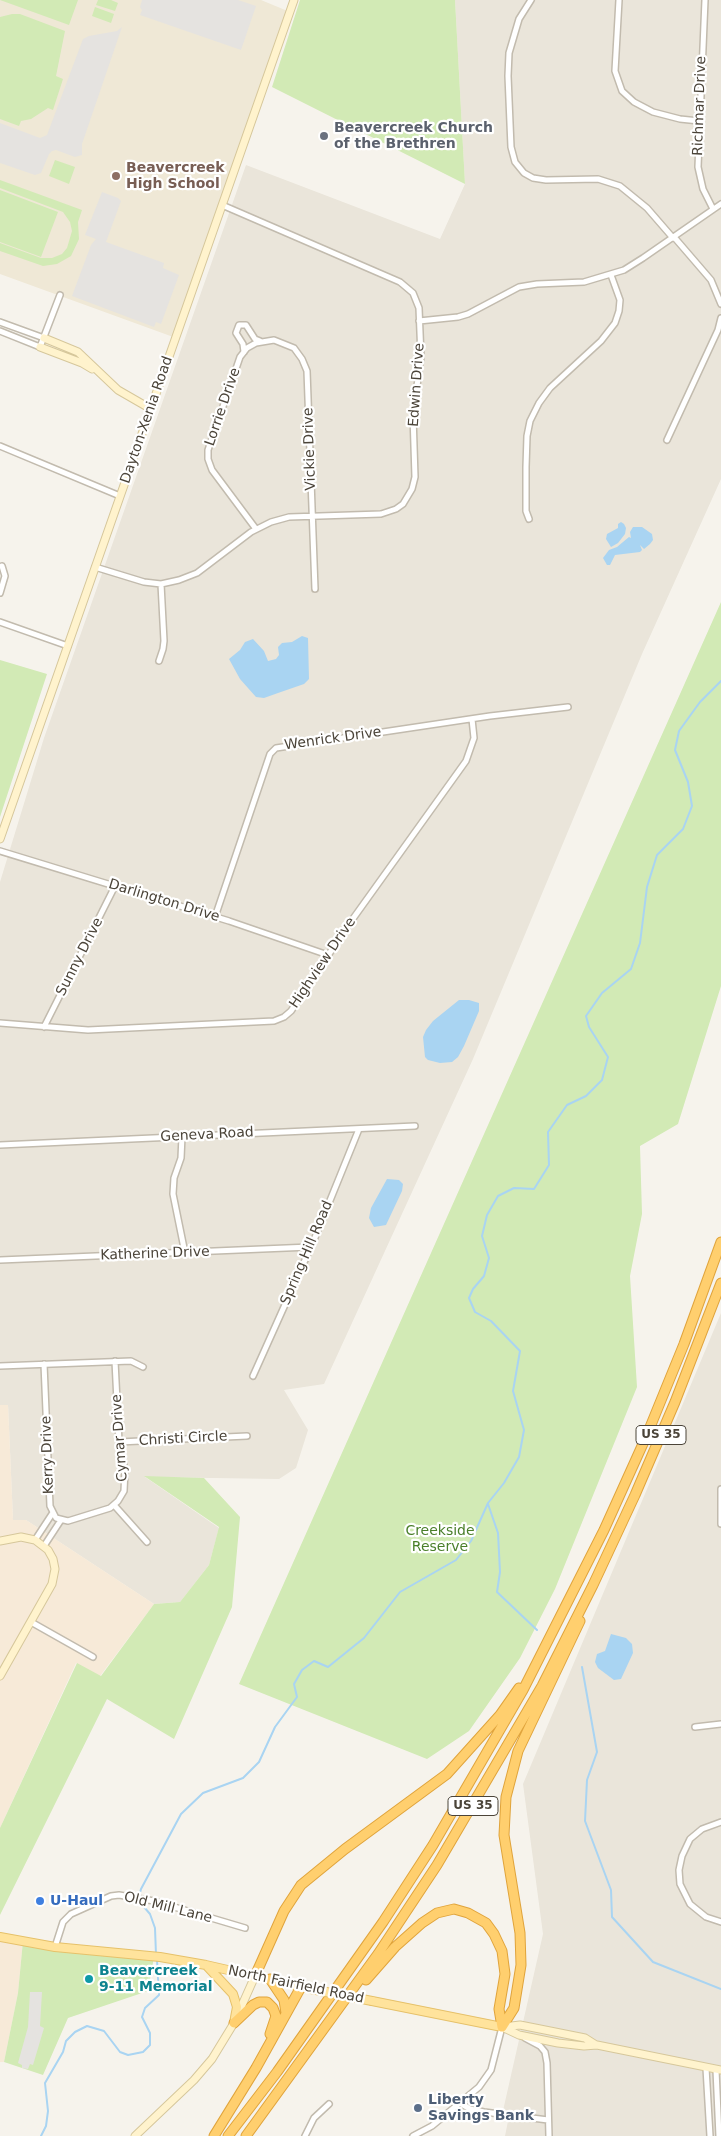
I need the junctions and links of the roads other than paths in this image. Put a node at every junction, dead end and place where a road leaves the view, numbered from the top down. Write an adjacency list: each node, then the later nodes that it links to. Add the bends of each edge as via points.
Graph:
1 (294, 0): 7 (main road, Dayton-Xenia Road)
2 (531, 0): 9 (street, via 519,18 509,53 511,147 515,162 533,178 598,179 620,186 647,208)
3 (619, 0): 5 (street, via 615,71 622,91 634,102 654,112)
4 (705, 0): 5 (street, Richmar Drive)
5 (699, 122): 8 (street, Richmar Drive, via 698,175)
6 (721, 204): 8 (street)
7 (222, 205): 14 (street, Edwin Drive, via 403,284 416,298); 22 (main road, Dayton-Xenia Road)
8 (713, 209): 9 (street)
9 (673, 237): 10 (street, via 638,262); 12 (street, via 712,280)
10 (611, 275): 14 (street, via 584,282 519,287 464,316); 27 (street, via 620,300 615,323 600,342 550,387 530,421 526,474)
11 (60, 295): 17 (street)
12 (721, 304)
13 (721, 318): 23 (street)
14 (419, 321): 26 (street, Edwin Drive, via 420,368 413,427 415,477 410,494 396,509 381,514)
15 (0, 322): 17 (street)
16 (0, 332): 19 (street)
17 (44, 338): 19 (street); 21 (main road, via 78,352)
18 (261, 341): 20 (street, Lorrie Drive); 20 (street, via 255,339 246,325 239,325 236,332); 26 (street, Vickie Drive, via 288,344 299,353 305,366)
19 (40, 347): 21 (main road)
20 (244, 352): 28 (street, Lorrie Drive, via 237,363 209,444 208,459 212,470)
21 (95, 370): 22 (main road, via 118,390)
22 (151, 409): 25 (main road, Dayton-Xenia Road)
23 (667, 440)
24 (0, 446): 25 (street)
25 (120, 496): 30 (main road, Dayton-Xenia Road)
26 (312, 516): 28 (street, Edwin Drive, via 280,519); 32 (street, Vickie Drive)
27 (529, 519)
28 (256, 529): 31 (street, Edwin Drive, via 197,573)
29 (2, 566): 33 (street, via 5,579)
30 (95, 567): 31 (street); 35 (main road, Dayton-Xenia Road)
31 (161, 584): 36 (street, via 164,641)
32 (315, 589)
33 (0, 593)
34 (0, 622): 35 (street)
35 (68, 646): 39 (main road, Dayton-Xenia Road)
36 (159, 661)
37 (568, 707): 38 (street, Wenrick Drive)
38 (472, 719): 42 (street, Wenrick Drive, via 276,748 270,754); 43 (street, Highview Drive, via 474,738 466,761)
39 (0, 839)
40 (0, 850): 41 (street, Darlington Drive)
41 (115, 886): 42 (street, Darlington Drive); 45 (street, Sunny Drive)
42 (215, 917): 43 (street, Darlington Drive)
43 (328, 954): 45 (street, Highview Drive, via 291,1011 274,1021 88,1030)
44 (0, 1023): 45 (street, Highview Drive)
45 (44, 1027)
46 (415, 1126): 47 (street, Geneva Road)
47 (359, 1129): 48 (street, Geneva Road); 51 (street, Spring Hill Road)
48 (182, 1136): 49 (street, Geneva Road); 52 (street, via 173,1194)
49 (0, 1145)
50 (721, 1242): 73 (highway, US 35, via 646,1437)
51 (310, 1247): 52 (street, Katherine Drive); 59 (street, Spring Hill Road)
52 (185, 1252): 53 (street, Katherine Drive)
53 (0, 1260)
54 (721, 1283): 71 (highway, US 35, via 675,1402)
55 (115, 1361): 56 (street); 58 (street, via 131,1361); 61 (street, Cymar Drive)
56 (44, 1364): 57 (street); 64 (street, Kerry Drive)
57 (0, 1366)
58 (143, 1367)
59 (253, 1376)
60 (246, 1436): 61 (street, Christi Circle)
61 (118, 1442): 63 (street, Cymar Drive, via 125,1485)
62 (721, 1490): 66 (street)
63 (114, 1505): 65 (street); 69 (street)
64 (52, 1514): 65 (street); 67 (street, Kerry Drive)
65 (61, 1520): 70 (street)
66 (721, 1524)
67 (35, 1540): 68 (main road, via 21,1537); 70 (main road)
68 (0, 1541)
69 (147, 1542)
70 (44, 1546): 72 (main road, via 53,1559 54,1574 52,1584)
71 (593, 1585): 88 (highway, US 35, via 542,1686 442,1857); 90 (highway, via 575,1635 518,1751 509,1781 504,1835 520,1932 521,1965 514,2008)
72 (30, 1622): 74 (street); 75 (main road)
73 (545, 1648): 84 (highway, via 500,1715 447,1774 301,1885 284,1911); 101 (highway, US 35, via 480,1766 383,1922)
74 (94, 1657)
75 (0, 1676)
76 (721, 1724): 77 (street)
77 (695, 1728)
78 (721, 1822): 79 (street, via 702,1829 690,1839 679,1870 682,1888 690,1904 706,1917)
79 (721, 1922)
80 (245, 1928): 82 (street, Old Mill Lane, via 154,1901 128,1895 111,1896 71,1914 64,1922)
81 (0, 1938): 82 (main road, North Fairfield Road)
82 (55, 1947): 83 (main road, North Fairfield Road, via 119,1952)
83 (206, 1965): 84 (main road, North Fairfield Road); 89 (main road, via 233,1994 237,2007)
84 (255, 1976): 85 (main road, North Fairfield Road); 89 (main road)
85 (270, 1979): 86 (main road, North Fairfield Road); 87 (highway, via 284,2000)
86 (301, 1987): 87 (highway); 90 (main road, North Fairfield Road, bridge)
87 (286, 2013): 93 (highway)
88 (335, 2015): 90 (highway, via 415,1929 437,1913 454,1909 486,1923 502,1951 505,1974 499,2009); 102 (highway, US 35)
89 (234, 2023): 93 (highway, via 253,2004 267,2002 273,2008 276,2016); 99 (main road, via 194,2080)
90 (502, 2027): 91 (main road, North Fairfield Road); 92 (main road, North Fairfield Road, via 520,2025 585,2038); 96 (street, via 491,2070 479,2087)
91 (519, 2035): 92 (main road, North Fairfield Road, via 575,2045); 98 (street, via 545,2052)
92 (597, 2045): 94 (main road, North Fairfield Road)
93 (256, 2068): 100 (highway)
94 (706, 2068): 95 (main road, North Fairfield Road); 106 (street)
95 (719, 2070): 107 (street)
96 (460, 2103): 98 (street, via 484,2112); 104 (street, via 432,2126)
97 (329, 2104): 103 (street, via 314,2118)
98 (548, 2120): 105 (street)
99 (135, 2136)
100 (214, 2136)
101 (228, 2136)
102 (246, 2136)
103 (306, 2136)
104 (413, 2136)
105 (549, 2136)
106 (710, 2136)
107 (719, 2136)

